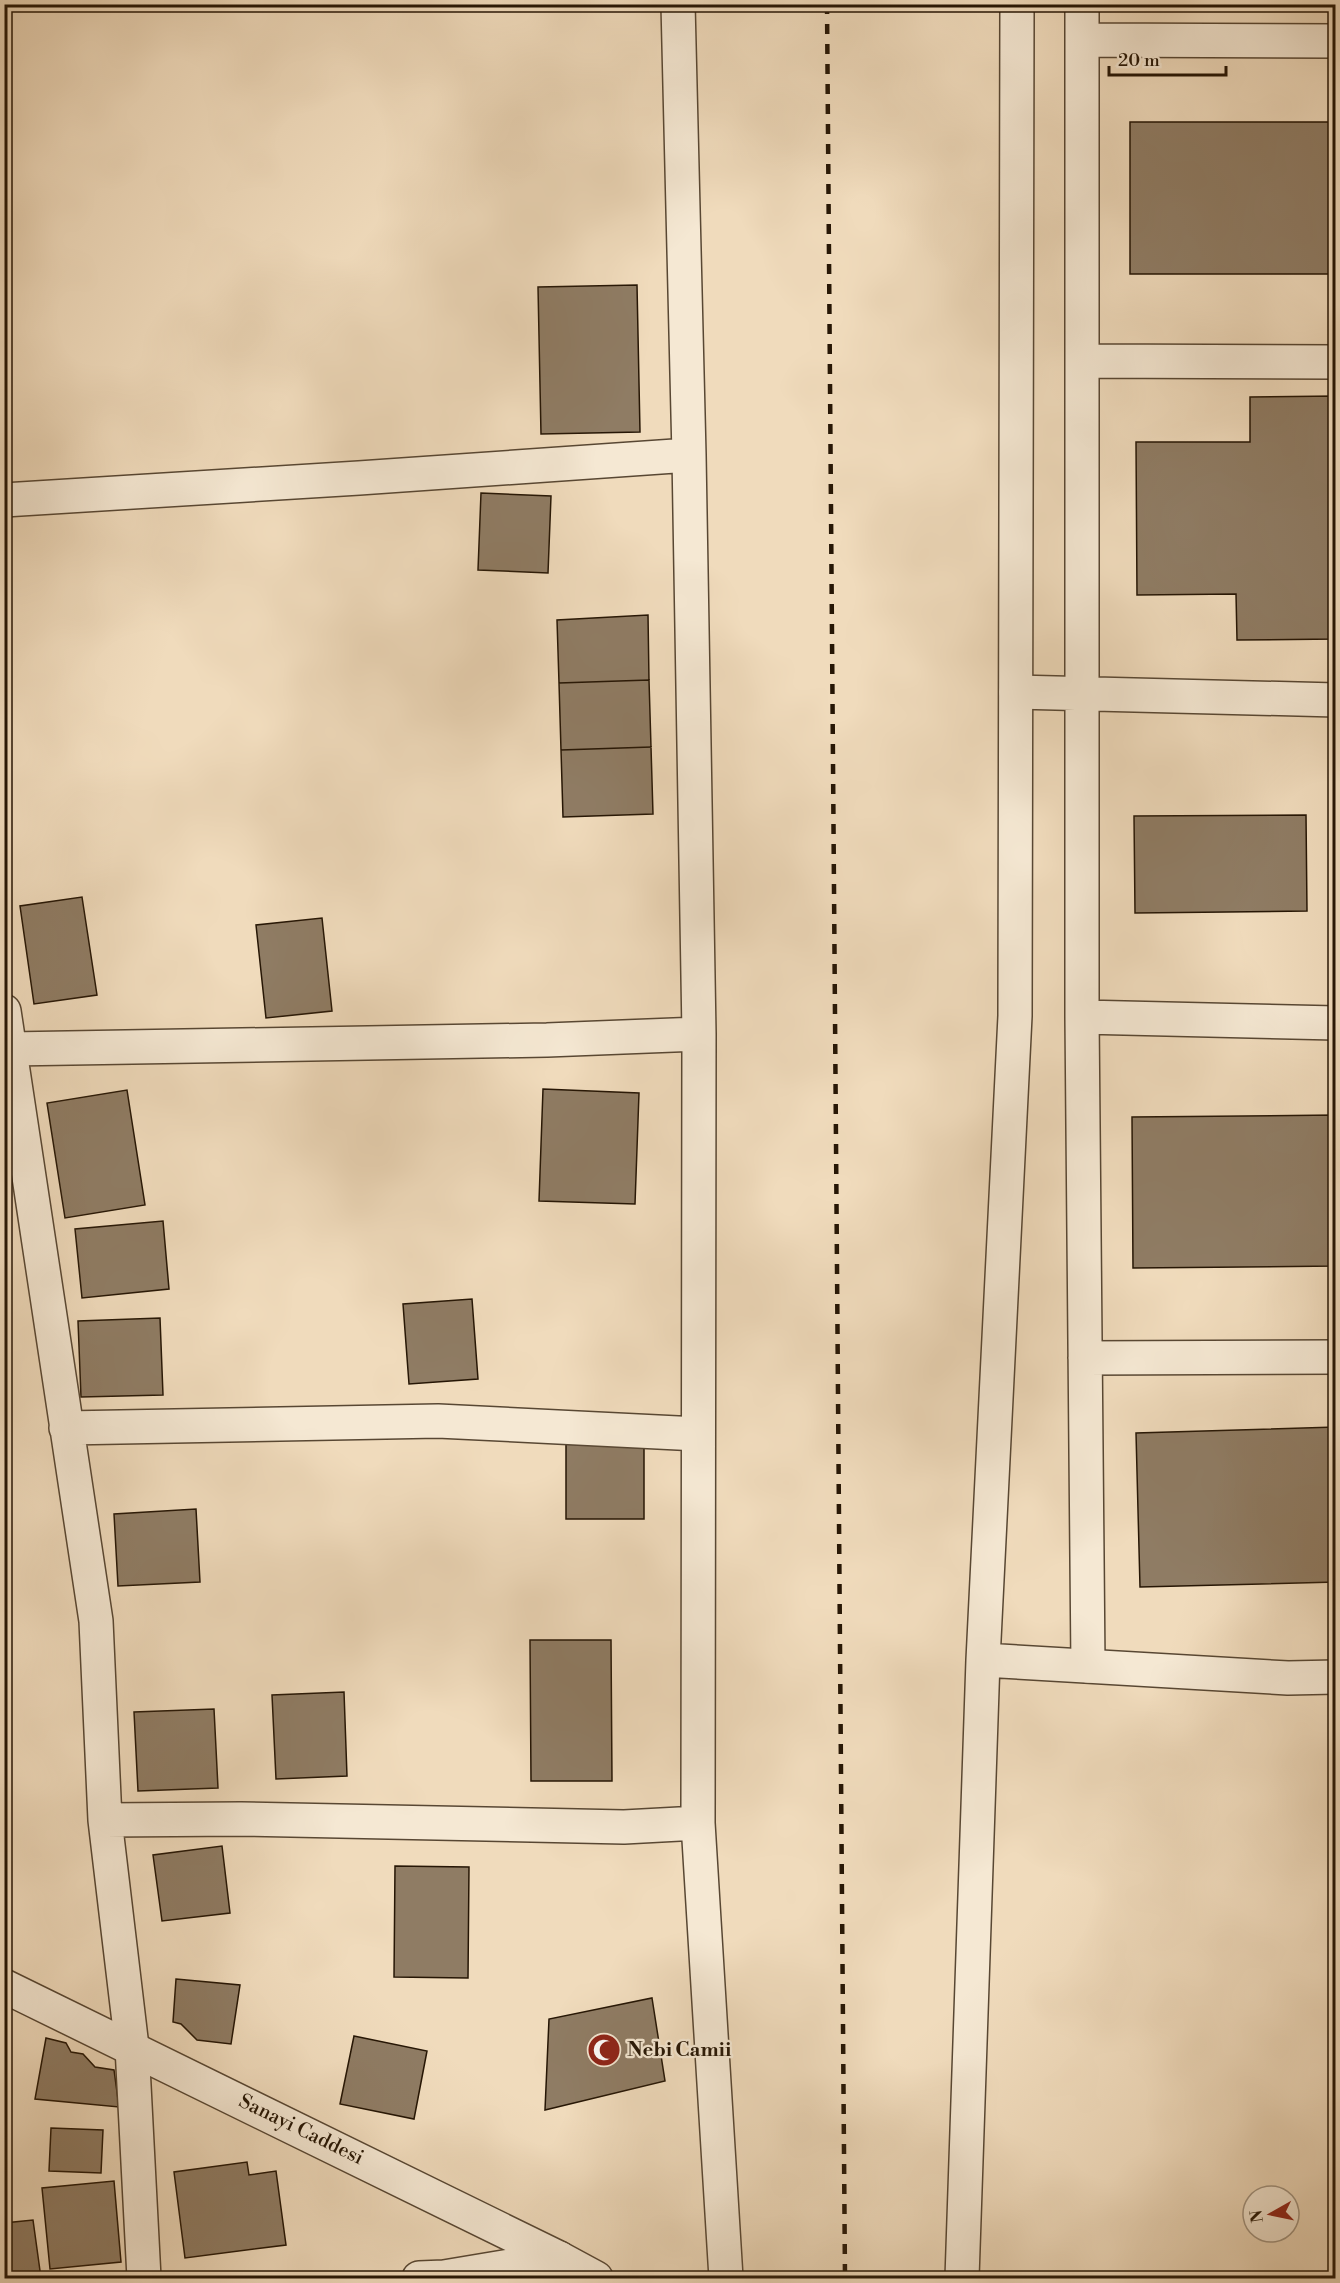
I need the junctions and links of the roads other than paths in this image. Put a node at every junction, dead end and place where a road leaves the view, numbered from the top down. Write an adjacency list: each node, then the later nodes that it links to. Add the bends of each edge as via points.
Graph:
1 (678, 4): 8 (street)
2 (1017, 4): 10 (street)
3 (1082, 4): 4 (street)
4 (1082, 40): 5 (street); 6 (street)
5 (1335, 41)
6 (1083, 361): 7 (street); 11 (street)
7 (1335, 362)
8 (689, 455): 9 (street); 16 (street)
9 (4, 500)
10 (1016, 692): 11 (street); 22 (street, via 1015,1016)
11 (1083, 695): 12 (street); 14 (street)
12 (1335, 700)
13 (4, 1011): 17 (street)
14 (1082, 1017): 15 (street); 18 (street)
15 (1335, 1023)
16 (699, 1034): 17 (street); 21 (street)
17 (10, 1049): 20 (street)
18 (1085, 1358): 19 (street); 23 (street)
19 (1335, 1358)
20 (66, 1428): 21 (street, via 438,1421); 25 (street, via 96,1621)
21 (698, 1434): 26 (street)
22 (983, 1660): 23 (street); 34 (street)
23 (1088, 1666): 24 (street, via 1288,1678)
24 (1335, 1677)
25 (105, 1820): 26 (street, via 624,1827); 28 (street)
26 (698, 1823): 33 (street)
27 (4, 1986): 28 (street, Sanayi Caddesi)
28 (132, 2047): 29 (street, Sanayi Caddesi); 30 (street)
29 (559, 2258): 31 (street); 32 (street, Sanayi Caddesi)
30 (144, 2278)
31 (419, 2278)
32 (596, 2278)
33 (726, 2278)
34 (962, 2278)

